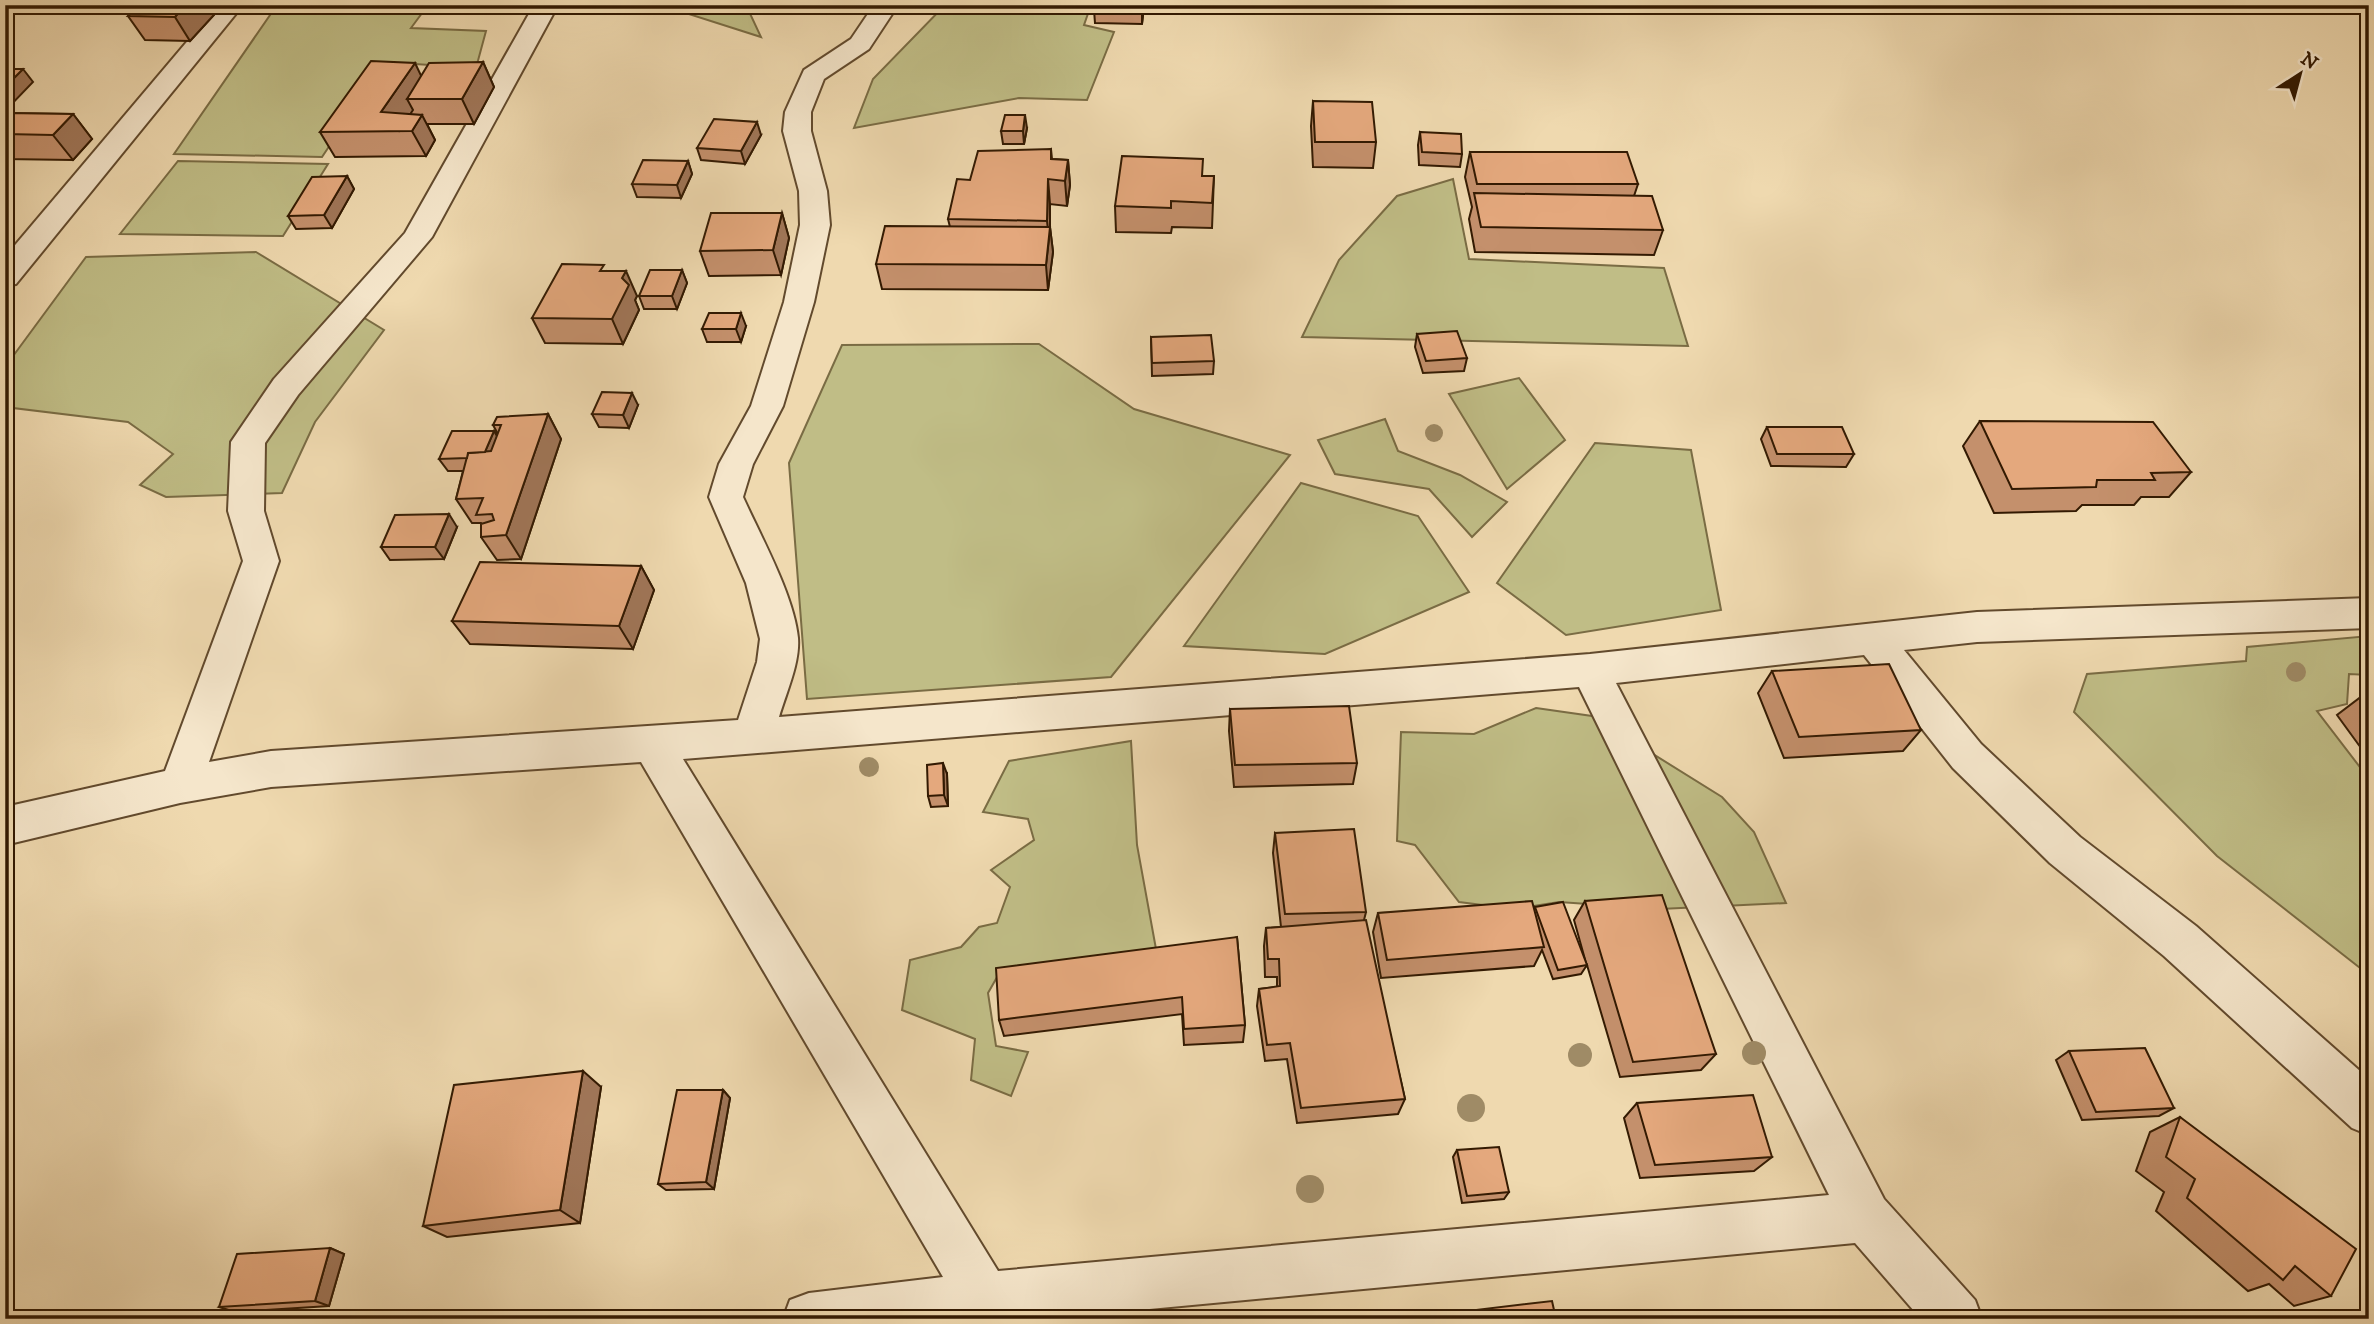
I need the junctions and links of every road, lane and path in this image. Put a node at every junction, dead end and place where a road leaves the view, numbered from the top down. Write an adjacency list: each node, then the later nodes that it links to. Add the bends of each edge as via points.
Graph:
1 (232, 5): 4 (street)
2 (546, 5): 10 (street, via 417,237 286,387 248,442 246,511 261,561)
3 (886, 5): 8 (street, via 860,44 813,75 798,112 796,131 813,191 815,225 799,302 766,406 736,464 726,497 764,583 779,639)
4 (5, 277)
5 (2369, 613): 6 (street, via 1977,627)
6 (1873, 639): 7 (street); 12 (street, via 1967,756 2056,841 2180,940)
7 (1590, 670): 8 (street); 13 (street)
8 (753, 736): 9 (street)
9 (652, 744): 10 (street, via 271,769); 14 (street)
10 (180, 785): 11 (street)
11 (5, 825)
12 (2369, 1111)
13 (1866, 1217): 14 (street); 16 (street)
14 (991, 1309): 15 (street)
15 (809, 1319)
16 (1956, 1319)

